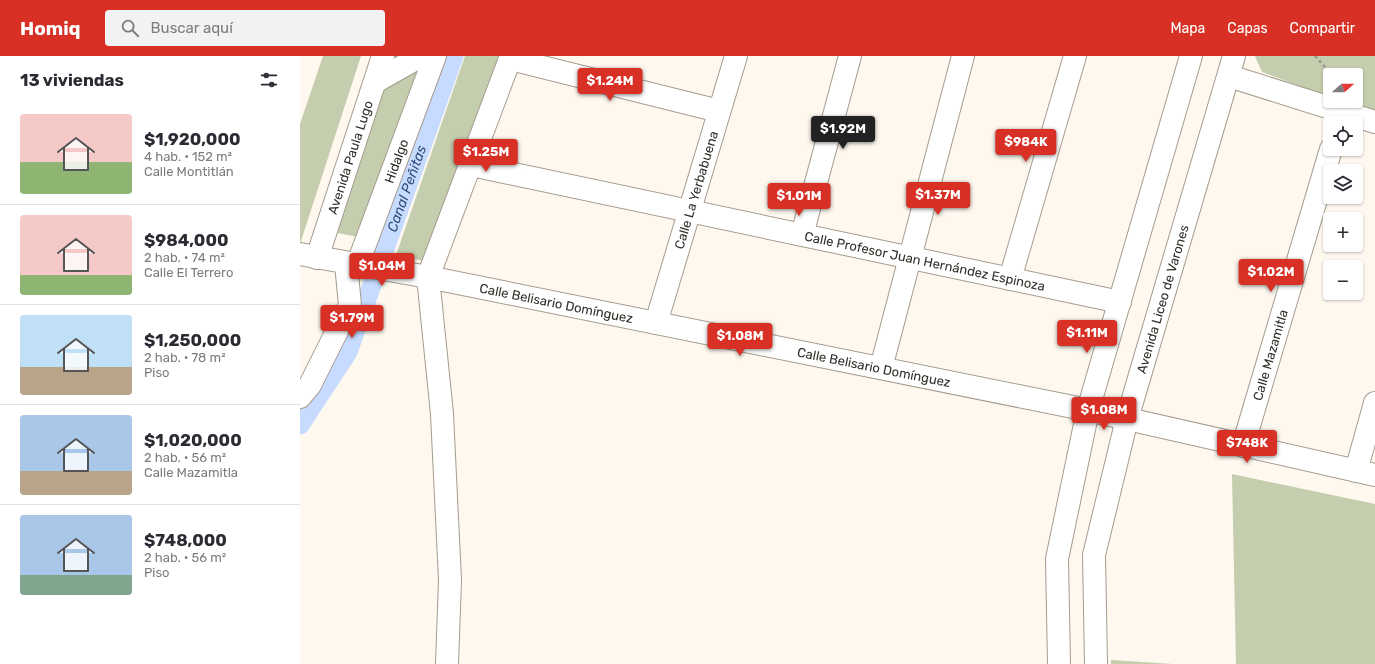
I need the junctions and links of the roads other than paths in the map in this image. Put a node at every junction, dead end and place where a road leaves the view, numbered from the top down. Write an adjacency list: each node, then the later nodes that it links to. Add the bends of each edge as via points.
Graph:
1 (383, 56): 11 (street, Avenida Paula Lugo)
2 (421, 56): 11 (street)
3 (435, 56): 22 (street, Hidalgo)
4 (736, 56): 12 (street, Calle La Yerbabuena)
5 (850, 56): 19 (street)
6 (963, 56): 21 (street)
7 (1075, 56): 24 (street)
8 (1191, 56): 25 (street)
9 (510, 58): 12 (street); 17 (street)
10 (1232, 66): 13 (street); 31 (street, Avenida Liceo de Varones)
11 (375, 82): 20 (street, Avenida Paula Lugo)
12 (719, 111): 18 (street, Calle La Yerbabuena)
13 (1336, 116)
14 (1363, 121): 15 (street)
15 (1375, 122)
16 (1329, 156): 32 (street, Calle Mazamitla)
17 (471, 165): 18 (street, Calle Profesor Juan Hernández Espinoza); 23 (street)
18 (690, 212): 19 (street, Calle Profesor Juan Hernández Espinoza); 26 (street, Calle La Yerbabuena)
19 (802, 235): 21 (street, Calle Profesor Juan Hernández Espinoza)
20 (309, 256): 22 (street, Calle Belisario Domínguez)
21 (910, 258): 24 (street, Calle Profesor Juan Hernández Espinoza); 27 (street)
22 (358, 266): 23 (street, Calle Belisario Domínguez); 28 (street, Hidalgo, via 350,305 310,385)
23 (428, 277): 26 (street, Calle Belisario Domínguez); 34 (street, via 442,422 450,580)
24 (1010, 279): 25 (street, Calle Profesor Juan Hernández Espinoza)
25 (1120, 302): 30 (street)
26 (656, 323): 27 (street, Calle Belisario Domínguez)
27 (881, 368): 30 (street, Calle Belisario Domínguez)
28 (300, 397)
29 (1375, 403): 33 (street)
30 (1088, 410): 31 (street, Calle Belisario Domínguez); 35 (street, via 1057,559)
31 (1127, 419): 32 (street, Calle Belisario Domínguez); 36 (street, Avenida Liceo de Varones, via 1094,555)
32 (1243, 446): 33 (street, Calle Belisario Domínguez)
33 (1365, 473)
34 (447, 664)
35 (1059, 664)
36 (1096, 664)

